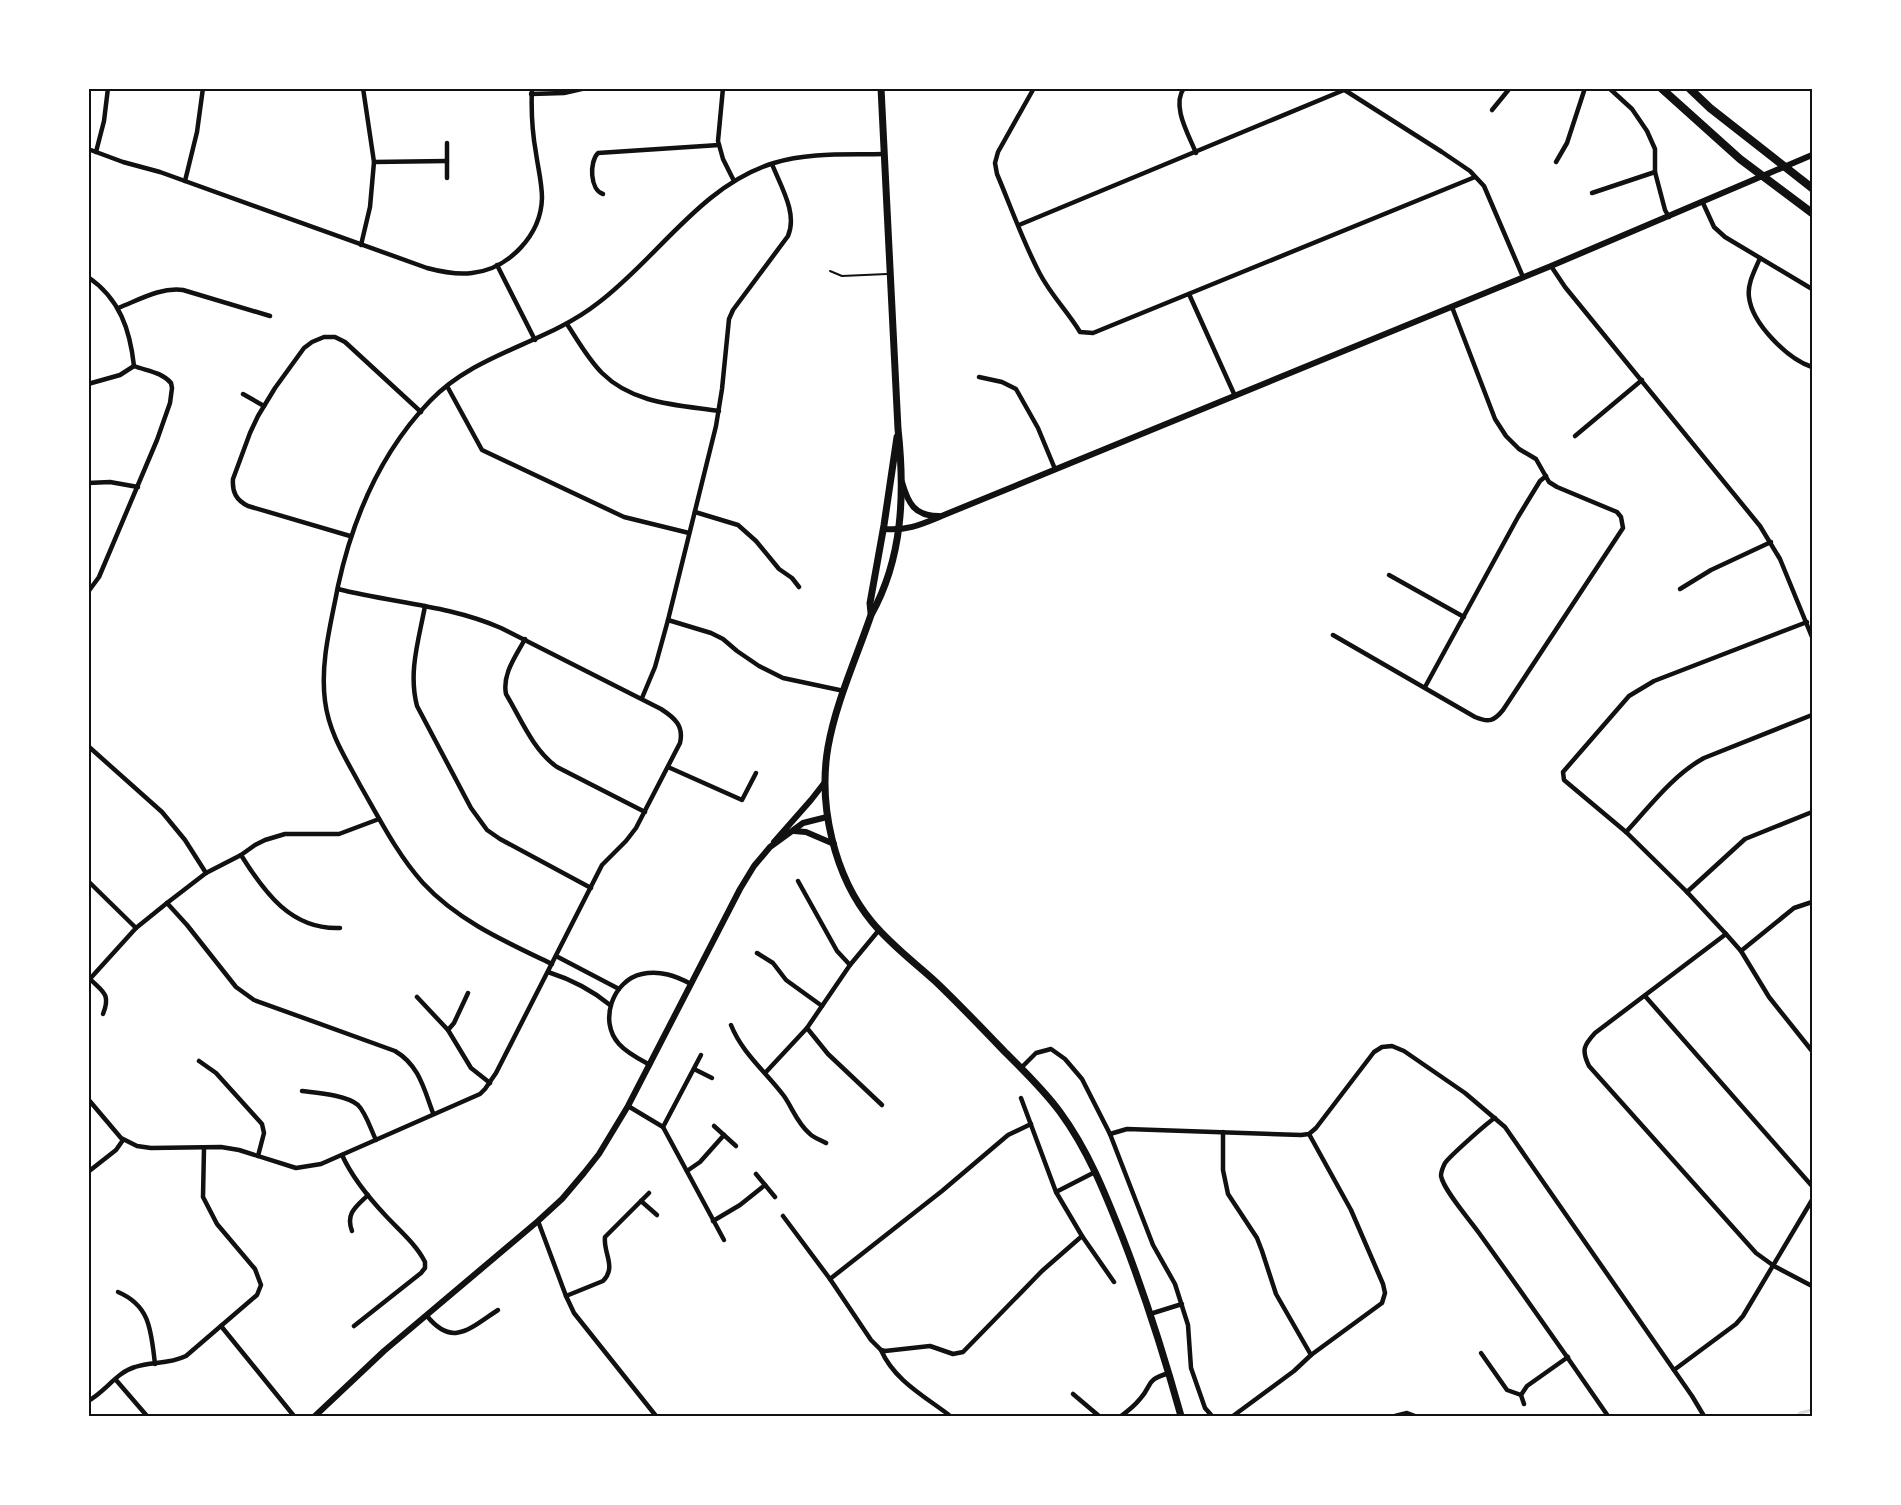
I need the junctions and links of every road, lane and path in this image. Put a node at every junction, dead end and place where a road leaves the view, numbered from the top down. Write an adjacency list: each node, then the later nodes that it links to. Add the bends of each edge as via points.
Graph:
1 (108, 88): 20 (street)
2 (202, 88): 31 (street)
3 (363, 88): 25 (street)
4 (586, 88): 15 (street, via 564,93)
5 (723, 88): 18 (street)
6 (881, 88): 22 (main road)
7 (1034, 88): 39 (street, via 995,163)
8 (1184, 88): 21 (street, via 1180,111)
9 (1510, 88): 16 (street)
10 (1585, 88): 26 (street)
11 (1609, 88): 28 (street, via 1632,109 1647,131 1655,149)
12 (1661, 88): 37 (highway, via 1740,159)
13 (1689, 88): 33 (highway)
14 (1343, 89): 21 (street); 29 (street)
15 (532, 92): 42 (street, via 533,136 542,199 539,215 521,248)
16 (1492, 110)
17 (447, 143): 24 (street)
18 (719, 145): 32 (street); 35 (street, via 598,153 592,164 594,187)
19 (88, 149): 20 (street)
20 (96, 152): 31 (street)
21 (1196, 153): 39 (street)
22 (884, 154): 27 (street, via 823,155); 45 (main road)
23 (1812, 155): 36 (street)
24 (447, 161): 25 (street); 30 (street)
25 (374, 162): 40 (street, via 370,207)
26 (1556, 162)
27 (772, 164): 32 (street); 64 (street, via 789,209 791,230 730,315)
28 (1655, 172): 34 (street); 38 (street)
29 (1475, 177): 47 (street, via 1484,186); 49 (street)
30 (447, 178)
31 (185, 181): 40 (street)
32 (734, 181): 53 (street, via 692,214 619,287)
33 (1812, 188)
34 (1592, 193)
35 (603, 194)
36 (1703, 203): 38 (street); 41 (street, via 1714,227)
37 (1812, 213)
38 (1669, 216): 43 (street)
39 (1019, 225): 49 (street, via 1044,281 1080,332 1093,333)
40 (361, 245): 42 (street, via 442,272 471,273)
41 (1760, 258): 48 (street); 56 (street, via 1749,288 1754,313 1784,352)
42 (497, 266): 54 (street)
43 (1551, 266): 47 (street); 58 (street)
44 (830, 271): 45 (lane, via 842,276)
45 (890, 274): 66 (main road)
46 (88, 277): 51 (street)
47 (1523, 277): 50 (street)
48 (1812, 289)
49 (1189, 294): 62 (street)
50 (1452, 307): 62 (street); 69 (street, via 1495,419 1519,449 1536,459)
51 (118, 308): 52 (street, via 172,289); 55 (street, via 129,333)
52 (270, 316)
53 (567, 324): 54 (street); 64 (street, via 597,368 632,395)
54 (535, 339): 60 (street, via 475,366)
55 (134, 366): 59 (street, via 120,375); 72 (street, via 162,375 172,388)
56 (1812, 367)
57 (979, 378): 68 (street, via 1016,389)
58 (1642, 380): 67 (street); 79 (street)
59 (88, 384)
60 (447, 386): 65 (street); 77 (street, via 482,450 613,513)
61 (243, 394): 63 (street)
62 (1235, 396): 68 (street)
63 (264, 406): 65 (street, via 304,348 330,337 345,342); 78 (street, via 233,479 237,498 248,506)
64 (719, 411): 73 (street)
65 (421, 412): 78 (street, via 374,479)
66 (898, 429): 70 (main road); 75 (main road)
67 (1575, 436)
68 (1055, 469): 74 (street)
69 (1546, 476): 87 (street, via 1518,517); 93 (street, via 1557,487 1617,512 1624,522 1621,534 1493,721 1475,717)
70 (901, 478): 74 (street, via 916,510); 76 (main road)
71 (88, 483): 72 (street)
72 (138, 487): 84 (street, via 99,577)
73 (694, 512): 77 (street); 81 (street, via 738,525)
74 (944, 515): 76 (street)
75 (884, 529): 76 (street); 86 (main road)
76 (900, 530): 86 (main road, via 889,572)
77 (689, 533): 88 (street)
78 (351, 536): 83 (street)
79 (1771, 542): 82 (street); 89 (street)
80 (1389, 575): 87 (street)
81 (799, 587)
82 (1680, 589)
83 (338, 590): 85 (street); 104 (street, via 326,644 325,703 337,745)
84 (88, 592)
85 (425, 606): 92 (street, via 483,620); 113 (street, via 413,668 414,696 471,808 487,830 500,839)
86 (871, 615): 94 (main road)
87 (1464, 617): 93 (street)
88 (668, 620): 94 (street, via 723,639 759,666 783,678); 95 (street)
89 (1807, 622): 91 (street); 106 (street, via 1654,681 1629,696 1563,772 1564,780)
90 (1333, 635): 93 (street)
91 (1812, 637)
92 (525, 639): 95 (street); 101 (street, via 505,686 538,748 557,767)
93 (1425, 687)
94 (844, 691): 100 (main road, via 830,737)
95 (642, 698): 98 (street, via 678,722 680,743)
96 (1812, 715): 106 (street, via 1691,765)
97 (88, 746): 110 (street, via 162,812)
98 (668, 767): 99 (street, via 742,800); 101 (street)
99 (756, 773)
100 (825, 783): 103 (main road); 108 (street)
101 (645, 812): 113 (street, via 630,837 602,865)
102 (1812, 812): 114 (street, via 1745,839)
103 (827, 817): 105 (street, via 808,820); 107 (main road)
104 (379, 819): 109 (street, via 339,834 276,836); 124 (street, via 410,867 450,908 477,927)
105 (794, 831): 107 (street); 108 (street)
106 (1626, 832): 114 (street)
107 (834, 844): 119 (main road, via 849,885)
108 (770, 847): 128 (street, via 746,878)
109 (241, 855): 110 (street); 118 (street, via 277,904 316,927)
110 (206, 873): 115 (street)
111 (88, 881): 117 (street)
112 (798, 881): 125 (street, via 837,951)
113 (591, 888): 123 (street)
114 (1687, 892): 120 (street)
115 (167, 903): 117 (street); 153 (street, via 236,987 254,1000 405,1057 418,1074)
116 (1812, 903): 121 (street, via 1794,908)
117 (136, 928): 127 (street)
118 (340, 928)
119 (879, 930): 125 (street); 143 (main road)
120 (1726, 934): 121 (street); 131 (street)
121 (1741, 951): 139 (street, via 1769,997)
122 (757, 953): 134 (street)
123 (556, 956): 124 (street); 129 (street)
124 (552, 964): 126 (street)
125 (850, 964): 134 (street)
126 (548, 972): 133 (street, via 562,976); 147 (street)
127 (89, 980): 135 (street, via 106,995 108,1002)
128 (692, 984): 129 (street, via 650,972 635,976); 142 (street)
129 (619, 989): 133 (street)
130 (468, 993): 138 (street)
131 (1645, 996): 174 (street); 188 (street, via 1595,1033 1586,1043 1584,1056 1737,1233)
132 (417, 997): 138 (street)
133 (610, 1005): 142 (street, via 609,1022 618,1043)
134 (822, 1006): 137 (street)
135 (103, 1014)
136 (732, 1026): 145 (street, via 741,1046)
137 (807, 1028): 145 (street); 151 (street, via 828,1054)
138 (448, 1030): 147 (street, via 471,1068)
139 (1812, 1051)
140 (701, 1055): 144 (street)
141 (199, 1061): 168 (street, via 216,1072 262,1124 264,1133)
142 (650, 1065): 152 (street)
143 (1021, 1068): 159 (street, via 1036,1053 1051,1049 1058,1053 1082,1078); 171 (main road, via 1062,1114)
144 (694, 1069): 146 (street); 157 (street)
145 (766, 1072): 164 (street, via 798,1122)
146 (712, 1078)
147 (490, 1083): 153 (street, via 480,1094)
148 (302, 1091): 163 (street, via 352,1101 359,1106)
149 (1021, 1098): 155 (street)
150 (88, 1099): 162 (street)
151 (882, 1105)
152 (628, 1106): 157 (street); 183 (street, via 584,1173)
153 (433, 1113): 163 (street)
154 (1495, 1118): 160 (street, via 1465,1093 1392,1046 1374,1052); 203 (street, via 1446,1162 1441,1177); 205 (street, via 1515,1140)
155 (1030, 1124): 175 (street); 189 (street, via 1008,1135)
156 (714, 1126): 161 (street)
157 (663, 1127): 169 (street)
158 (1223, 1132): 159 (street, via 1127,1129); 160 (street); 202 (street, via 1223,1170 1228,1194 1257,1238 1276,1294)
159 (1110, 1134): 194 (street, via 1153,1245)
160 (1309, 1134): 202 (street, via 1351,1210 1385,1293 1382,1303)
161 (724, 1135): 165 (street); 169 (street)
162 (123, 1140): 166 (street, via 151,1148); 170 (street)
163 (376, 1140): 167 (street)
164 (826, 1143)
165 (736, 1146)
166 (204, 1148): 168 (street, via 221,1147); 198 (street, via 203,1197 218,1224 255,1269 261,1285 257,1295)
167 (342, 1155): 168 (street, via 296,1168); 177 (street)
168 (258, 1156)
169 (687, 1171): 184 (street)
170 (88, 1172)
171 (1095, 1172): 175 (street); 196 (main road)
172 (756, 1174): 173 (street)
173 (765, 1185): 178 (street); 184 (street)
174 (1812, 1186)
175 (1056, 1192): 186 (street)
176 (649, 1193): 180 (street)
177 (368, 1195): 185 (street, via 351,1211); 199 (street, via 422,1256 425,1268)
178 (775, 1197)
179 (1812, 1200): 188 (street)
180 (641, 1201): 181 (street); 193 (street, via 605,1237 610,1269 607,1278)
181 (657, 1215)
182 (783, 1216): 189 (street)
183 (538, 1221): 193 (street); 197 (street)
184 (713, 1221): 187 (street)
185 (352, 1231)
186 (1082, 1236): 190 (street); 200 (street, via 963,1352 953,1354 930,1346)
187 (724, 1240)
188 (1774, 1266): 191 (street); 205 (street, via 1736,1324)
189 (830, 1280): 200 (street)
190 (1114, 1282)
191 (1812, 1286)
192 (118, 1292): 204 (street, via 130,1297 148,1320)
193 (566, 1296): 216 (street, via 585,1328)
194 (1182, 1304): 196 (street); 220 (street, via 1188,1325 1191,1368 1205,1408)
195 (498, 1310): 197 (street, via 458,1333 441,1331)
196 (1150, 1314): 206 (main road)
197 (427, 1316): 215 (street)
198 (221, 1326): 204 (street, via 186,1356); 214 (street)
199 (354, 1326)
200 (881, 1350): 212 (street, via 900,1378)
201 (1481, 1353): 209 (street, via 1507,1390)
202 (1311, 1354): 221 (street)
203 (1568, 1357): 209 (street, via 1527,1386); 224 (street)
204 (155, 1364): 207 (street, via 134,1367)
205 (1674, 1370): 225 (street)
206 (1169, 1373): 218 (street, via 1149,1383 1142,1397); 219 (main road)
207 (116, 1380): 210 (street); 213 (street)
208 (1073, 1394): 217 (street)
209 (1521, 1395): 211 (street)
210 (88, 1401)
211 (1524, 1404)
212 (949, 1415)
213 (147, 1416)
214 (294, 1416)
215 (315, 1416)
216 (656, 1416)
217 (1099, 1416)
218 (1121, 1416)
219 (1181, 1416)
220 (1212, 1416)
221 (1233, 1416)
222 (1395, 1416): 223 (street)
223 (1415, 1416)
224 (1608, 1416)
225 (1704, 1416)

